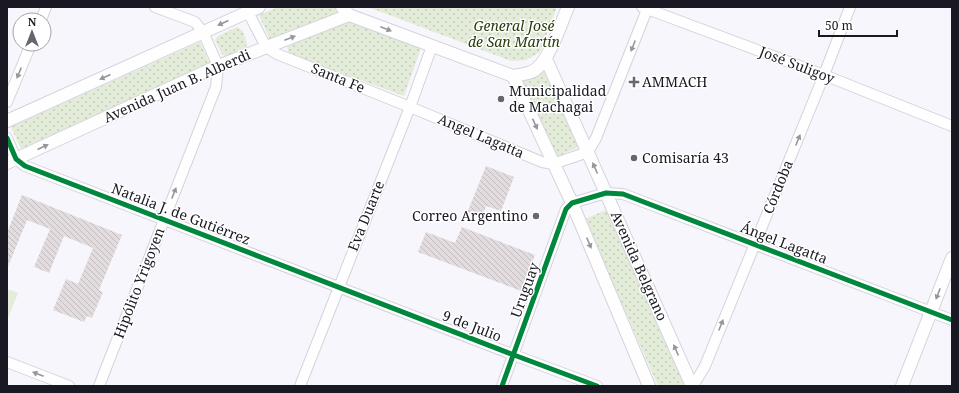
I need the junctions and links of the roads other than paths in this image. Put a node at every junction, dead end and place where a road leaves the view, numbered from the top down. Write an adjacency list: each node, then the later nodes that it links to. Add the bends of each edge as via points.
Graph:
1 (155, 7): 7 (street, via 195,22)
2 (568, 7): 11 (street)
3 (850, 7): 13 (street, Córdoba)
4 (252, 8): 7 (street, one-way to 7); 9 (street)
5 (646, 8): 13 (street, José Suligoy); 20 (street, one-way to 20, via 596,138)
6 (346, 11): 8 (street, one-way to 8); 9 (street, Avenida Juan B. Alberdi, one-way to 6)
7 (203, 32): 12 (street); 17 (street, one-way to 17)
8 (432, 46): 14 (street); 16 (street, Eva Duarte)
9 (266, 47): 12 (street, Avenida Juan B. Alberdi); 16 (street, Santa Fe, via 277,54)
10 (28, 52): 15 (street, one-way to 15)
11 (546, 59): 14 (street, via 532,72); 20 (street, Avenida Belgrano)
12 (218, 66): 21 (street, Avenida Juan B. Alberdi, one-way to 12); 25 (street, Hipólito Yrigoyen, one-way to 12, via 216,87)
13 (824, 75): 18 (street, José Suligoy); 26 (street, Córdoba, one-way to 13)
14 (513, 76): 22 (street, one-way to 22)
15 (7, 102)
16 (410, 107): 22 (street, Angel Lagatta, via 542,162); 28 (street, Eva Duarte)
17 (7, 121)
18 (952, 126)
19 (7, 138): 21 (street)
20 (588, 152): 22 (street); 23 (street, Avenida Belgrano, one-way to 20)
21 (11, 161): 25 (street, Natalia J. de Gutiérrez)
22 (553, 164): 24 (street)
23 (606, 193): 24 (street); 26 (street, Ángel Lagatta, via 623,194); 39 (street, Avenida Belgrano, one-way to 23)
24 (572, 202): 31 (street, Uruguay, via 566,209); 38 (street, one-way to 38)
25 (164, 220): 28 (street, Natalia J. de Gutiérrez); 34 (street, Hipólito Yrigoyen)
26 (755, 245): 29 (street, Ángel Lagatta); 39 (street, Córdoba, one-way to 26, via 705,366)
27 (952, 258): 29 (street, one-way to 29)
28 (338, 287): 31 (street, 9 de Julio); 35 (street, Eva Duarte)
29 (931, 312): 30 (street, Ángel Lagatta); 40 (street)
30 (952, 320)
31 (514, 355): 36 (street, Uruguay); 37 (street, 9 de Julio)
32 (7, 362): 33 (street, one-way to 32)
33 (69, 386)
34 (99, 386)
35 (300, 386)
36 (502, 386)
37 (597, 386)
38 (649, 386)
39 (692, 386)
40 (902, 386)

